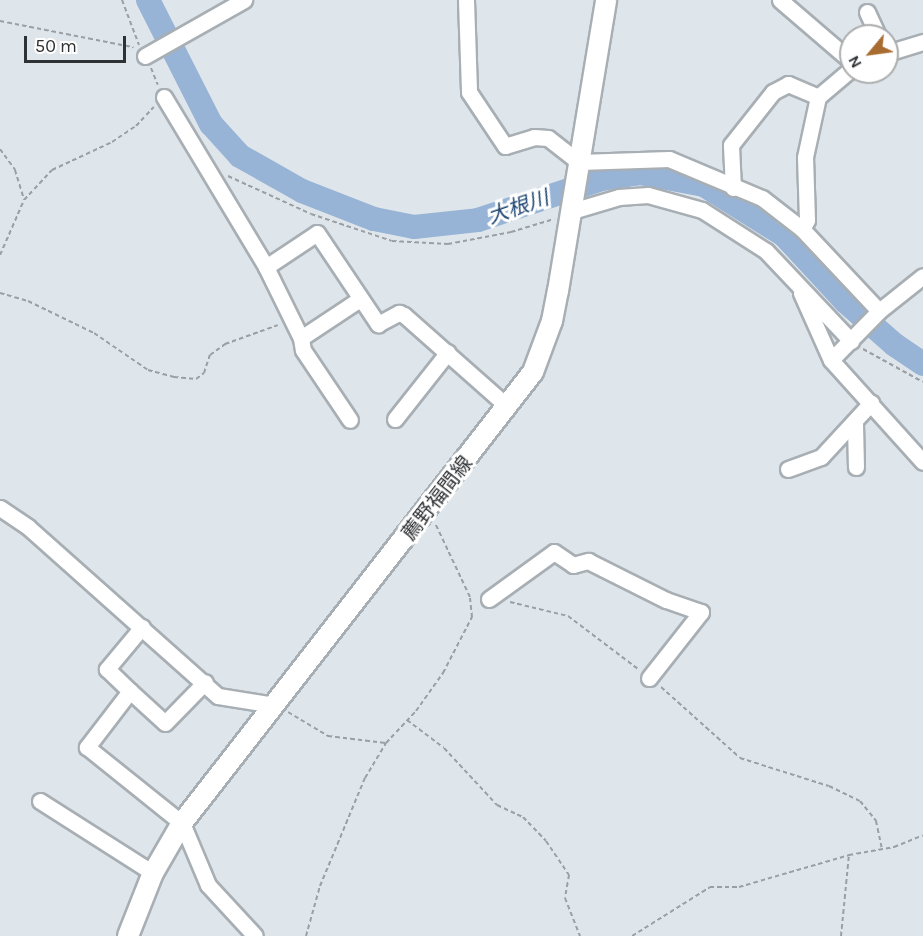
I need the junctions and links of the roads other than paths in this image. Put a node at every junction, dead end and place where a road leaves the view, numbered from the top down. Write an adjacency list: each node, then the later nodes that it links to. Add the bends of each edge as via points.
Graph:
1 (244, 0): 10 (street, via 180,36)
2 (466, 0): 14 (street, via 469,93 495,132 505,146 534,137 548,138)
3 (606, 0): 14 (main road, 薦野福間線)
4 (780, 0): 9 (street)
5 (867, 12): 6 (street)
6 (872, 24)
7 (923, 42): 8 (street)
8 (899, 49)
9 (839, 51)
10 (142, 52)
11 (839, 80): 13 (street)
12 (164, 97): 18 (street)
13 (818, 98): 15 (street, via 788,84 773,92 731,145); 17 (street, via 805,157 807,220)
14 (579, 168): 15 (street, via 669,159); 16 (main road, 薦野福間線)
15 (733, 188): 17 (street, via 762,198)
16 (572, 211): 20 (street, via 619,197 648,195 680,202 720,220 766,251); 28 (main road, 薦野福間線, via 552,321 533,372)
17 (802, 229): 22 (street)
18 (266, 267): 21 (street, via 317,233); 23 (street)
19 (923, 276): 22 (street)
20 (796, 281): 24 (street); 26 (street)
21 (360, 299): 23 (street); 25 (street, via 378,324 404,315)
22 (879, 311): 24 (street)
23 (301, 338): 30 (street, via 303,350)
24 (850, 341): 26 (street)
25 (448, 352): 28 (street); 29 (street)
26 (831, 360): 27 (street)
27 (871, 403): 31 (street); 32 (street)
28 (508, 407): 41 (main road, 薦野福間線)
29 (395, 418)
30 (350, 420)
31 (855, 424): 33 (street); 34 (street, via 821,457)
32 (923, 462)
33 (856, 467)
34 (788, 469)
35 (0, 508): 37 (street, via 28,527)
36 (489, 599): 38 (street, via 554,552 573,565 588,561 666,600 701,612)
37 (142, 627): 39 (street); 40 (street, via 107,669)
38 (649, 678)
39 (205, 682): 40 (street, via 165,723); 41 (street, via 218,696)
40 (130, 691): 43 (street, via 87,747)
41 (274, 705): 43 (main road, 薦野福間線)
42 (40, 801): 44 (street)
43 (182, 823): 44 (main road, 薦野福間線); 46 (street, via 208,885)
44 (153, 873): 45 (main road, 薦野福間線)
45 (128, 936)
46 (255, 936)

